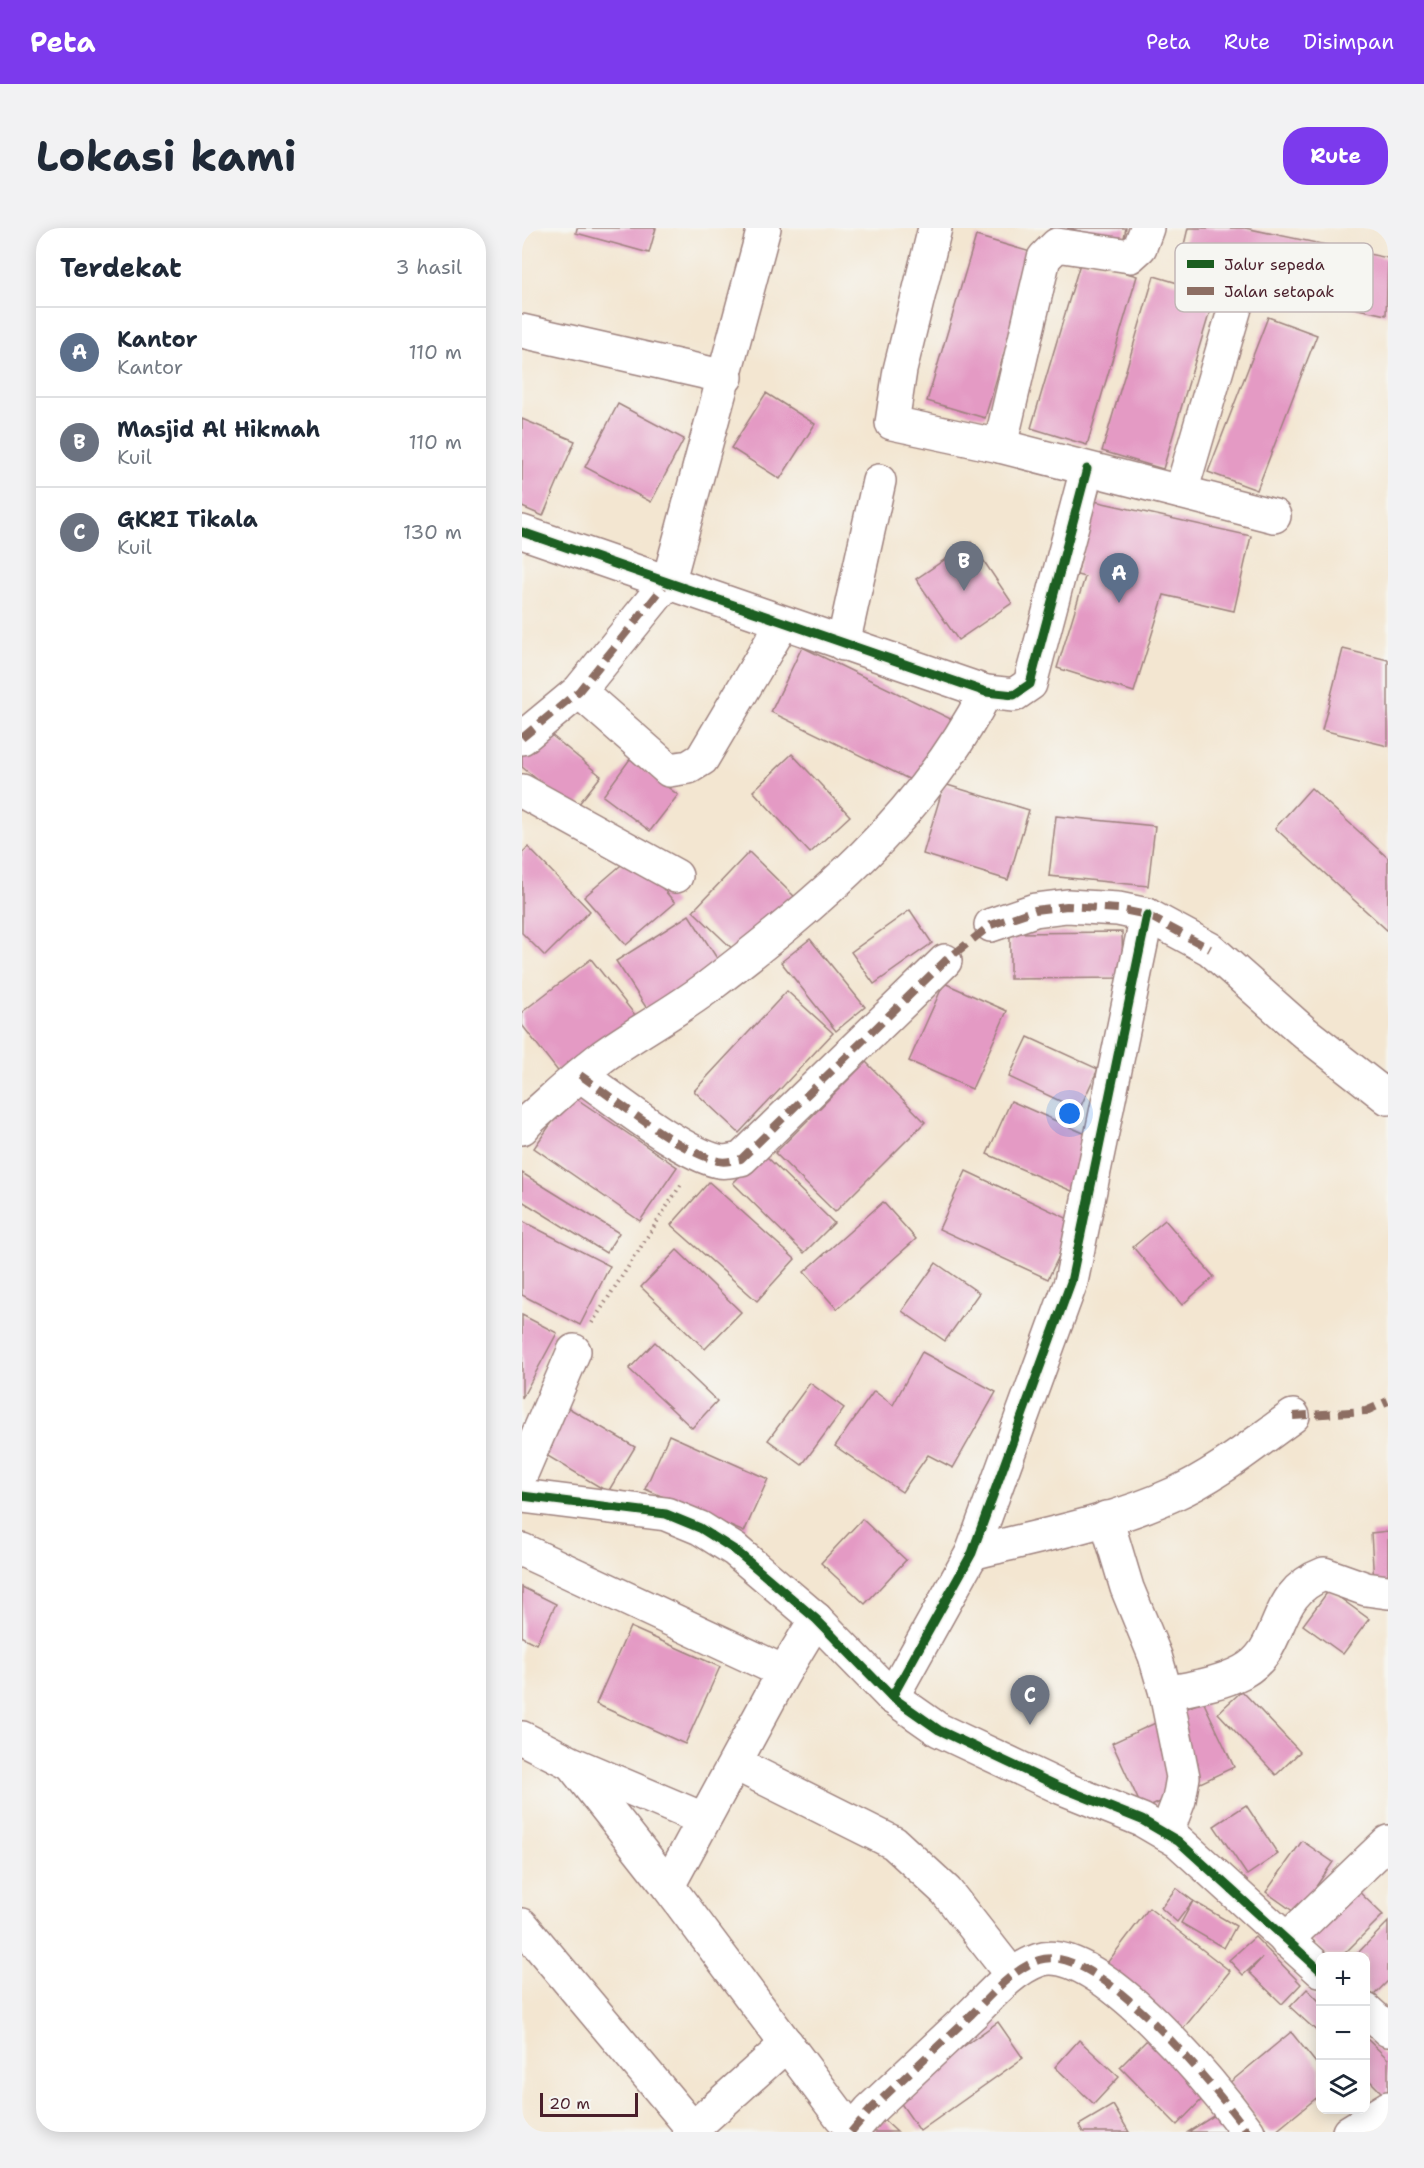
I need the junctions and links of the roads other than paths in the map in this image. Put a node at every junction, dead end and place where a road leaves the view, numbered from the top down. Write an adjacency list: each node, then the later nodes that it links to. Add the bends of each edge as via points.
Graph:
1 (764, 228): 6 (street)
2 (935, 228): 7 (street, via 900,370 892,423)
3 (1147, 228): 7 (street, via 1140,247 1130,256 1057,245 1044,258)
4 (1234, 312): 10 (street)
5 (522, 331): 6 (street)
6 (726, 376): 13 (street)
7 (1000, 446): 8 (street)
8 (1087, 469): 10 (street); 17 (street, via 1030,684 1014,695)
9 (879, 481): 15 (street)
10 (1181, 492): 11 (street)
11 (1274, 516)
12 (522, 532): 13 (street)
13 (669, 580): 14 (street); 16 (street)
14 (782, 624): 15 (street); 16 (street, via 702,759 689,767 669,770)
15 (843, 644): 17 (street)
16 (579, 691): 18 (street)
17 (986, 692): 24 (street, via 952,753 927,787 852,869 707,987)
18 (522, 738)
19 (522, 791): 20 (street)
20 (676, 876)
21 (1147, 915): 22 (street, via 1068,906 1035,910); 25 (street, via 1210,949 1305,1033); 33 (street, via 1071,1282)
22 (991, 925)
23 (945, 961): 24 (street, via 741,1159 719,1162 701,1155)
24 (580, 1075): 26 (street)
25 (1388, 1098)
26 (522, 1128)
27 (574, 1351): 29 (street)
28 (1293, 1416): 31 (street, via 1231,1461 1175,1494)
29 (522, 1472)
30 (522, 1496): 35 (street, via 666,1514 700,1528 735,1550)
31 (1106, 1518): 33 (street); 37 (street)
32 (522, 1550): 36 (street)
33 (972, 1553): 38 (street)
34 (1388, 1593): 37 (street, via 1324,1574 1305,1581 1285,1607 1271,1644 1243,1672)
35 (816, 1619): 36 (street); 38 (street)
36 (784, 1672): 41 (street)
37 (1166, 1693): 43 (street, via 1183,1777)
38 (892, 1697): 43 (street, via 939,1730)
39 (522, 1738): 40 (street)
40 (571, 1762): 42 (street); 45 (street)
41 (736, 1764): 42 (street); 48 (street, via 894,1843 946,1891)
42 (703, 1819): 45 (street)
43 (1166, 1834): 47 (street, via 1208,1866)
44 (1388, 1842): 47 (street)
45 (668, 1886): 52 (street)
46 (522, 1925): 55 (street)
47 (1286, 1940): 49 (street)
48 (1004, 1965)
49 (1316, 1966)
50 (1370, 2014): 51 (street)
51 (1388, 2030)
52 (788, 2044): 54 (street); 55 (street)
53 (1388, 2108): 57 (street)
54 (846, 2125): 56 (street, via 870,2110 1010,1978 1038,1960 1056,1956 1089,1970 1118,1990 1174,2043)
55 (691, 2130)
56 (1248, 2132)
57 (1349, 2132)

